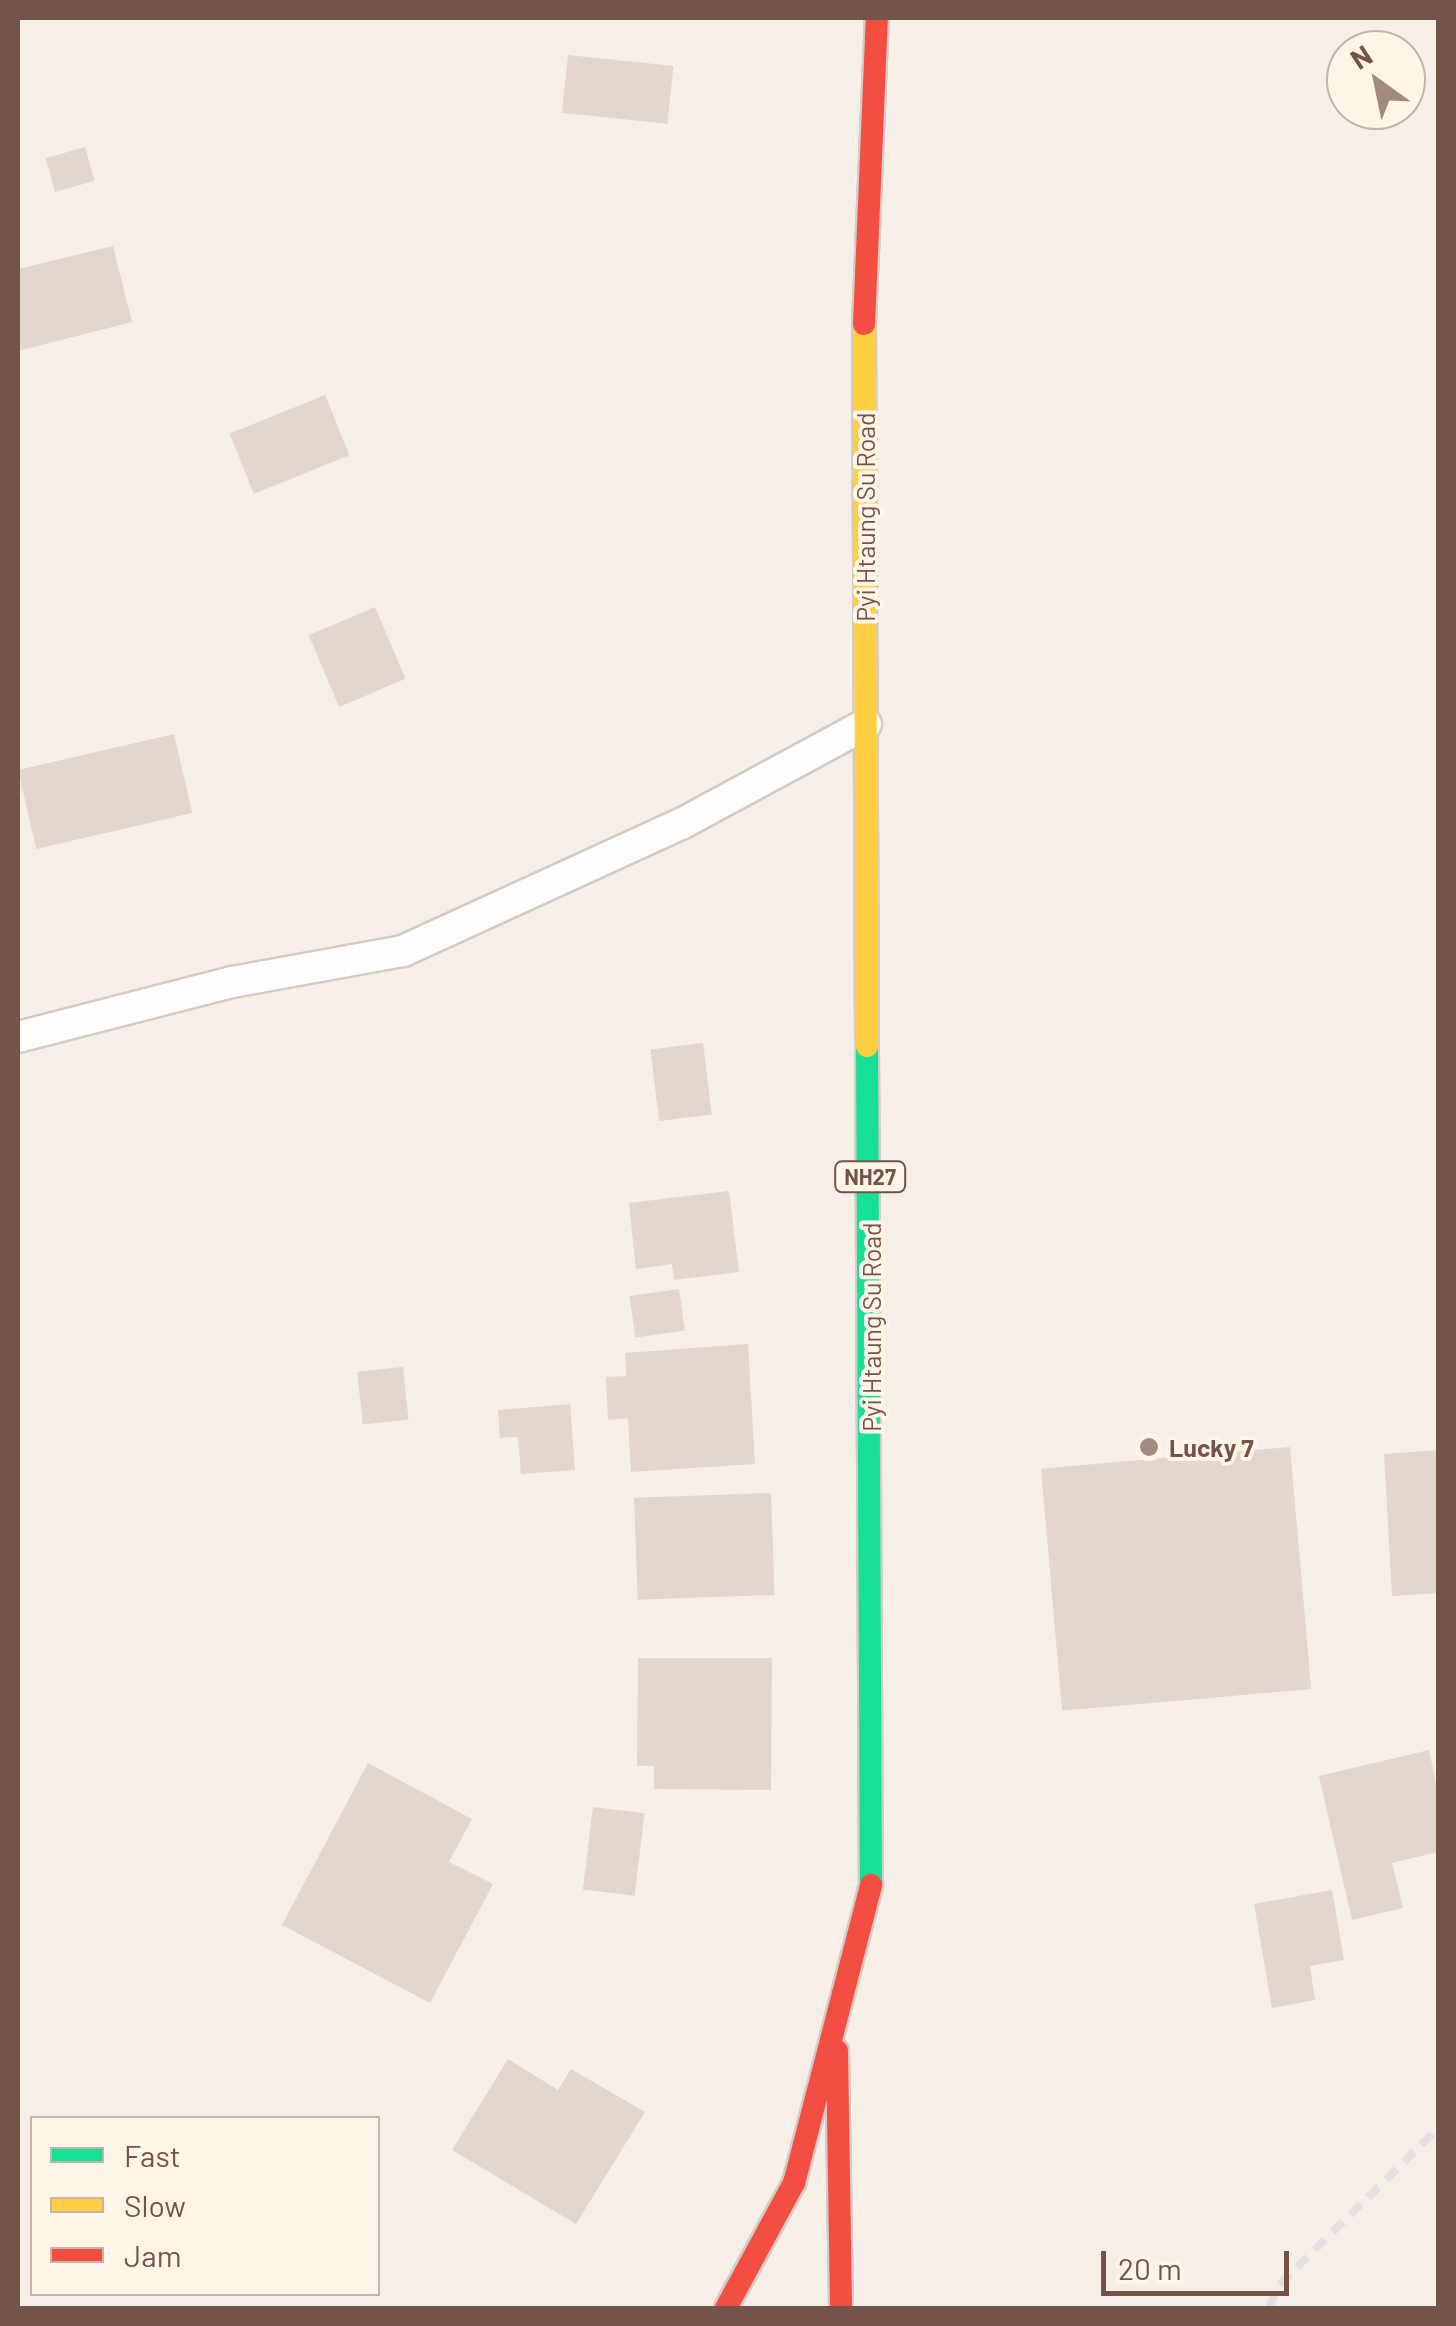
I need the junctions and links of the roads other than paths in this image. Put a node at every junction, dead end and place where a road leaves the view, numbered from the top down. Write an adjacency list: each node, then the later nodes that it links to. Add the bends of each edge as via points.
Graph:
1 (877, 18): 2 (main road, Pyi Htaung Su Road / NH27, via 864,299)
2 (866, 724): 3 (lane, via 683,823 403,951 232,982); 4 (main road, Pyi Htaung Su Road / NH27, via 871,1898)
3 (18, 1037)
4 (837, 2028): 5 (main road, Pyi Htaung Su Road / NH27, via 794,2183); 6 (main road)
5 (726, 2308)
6 (841, 2308)

